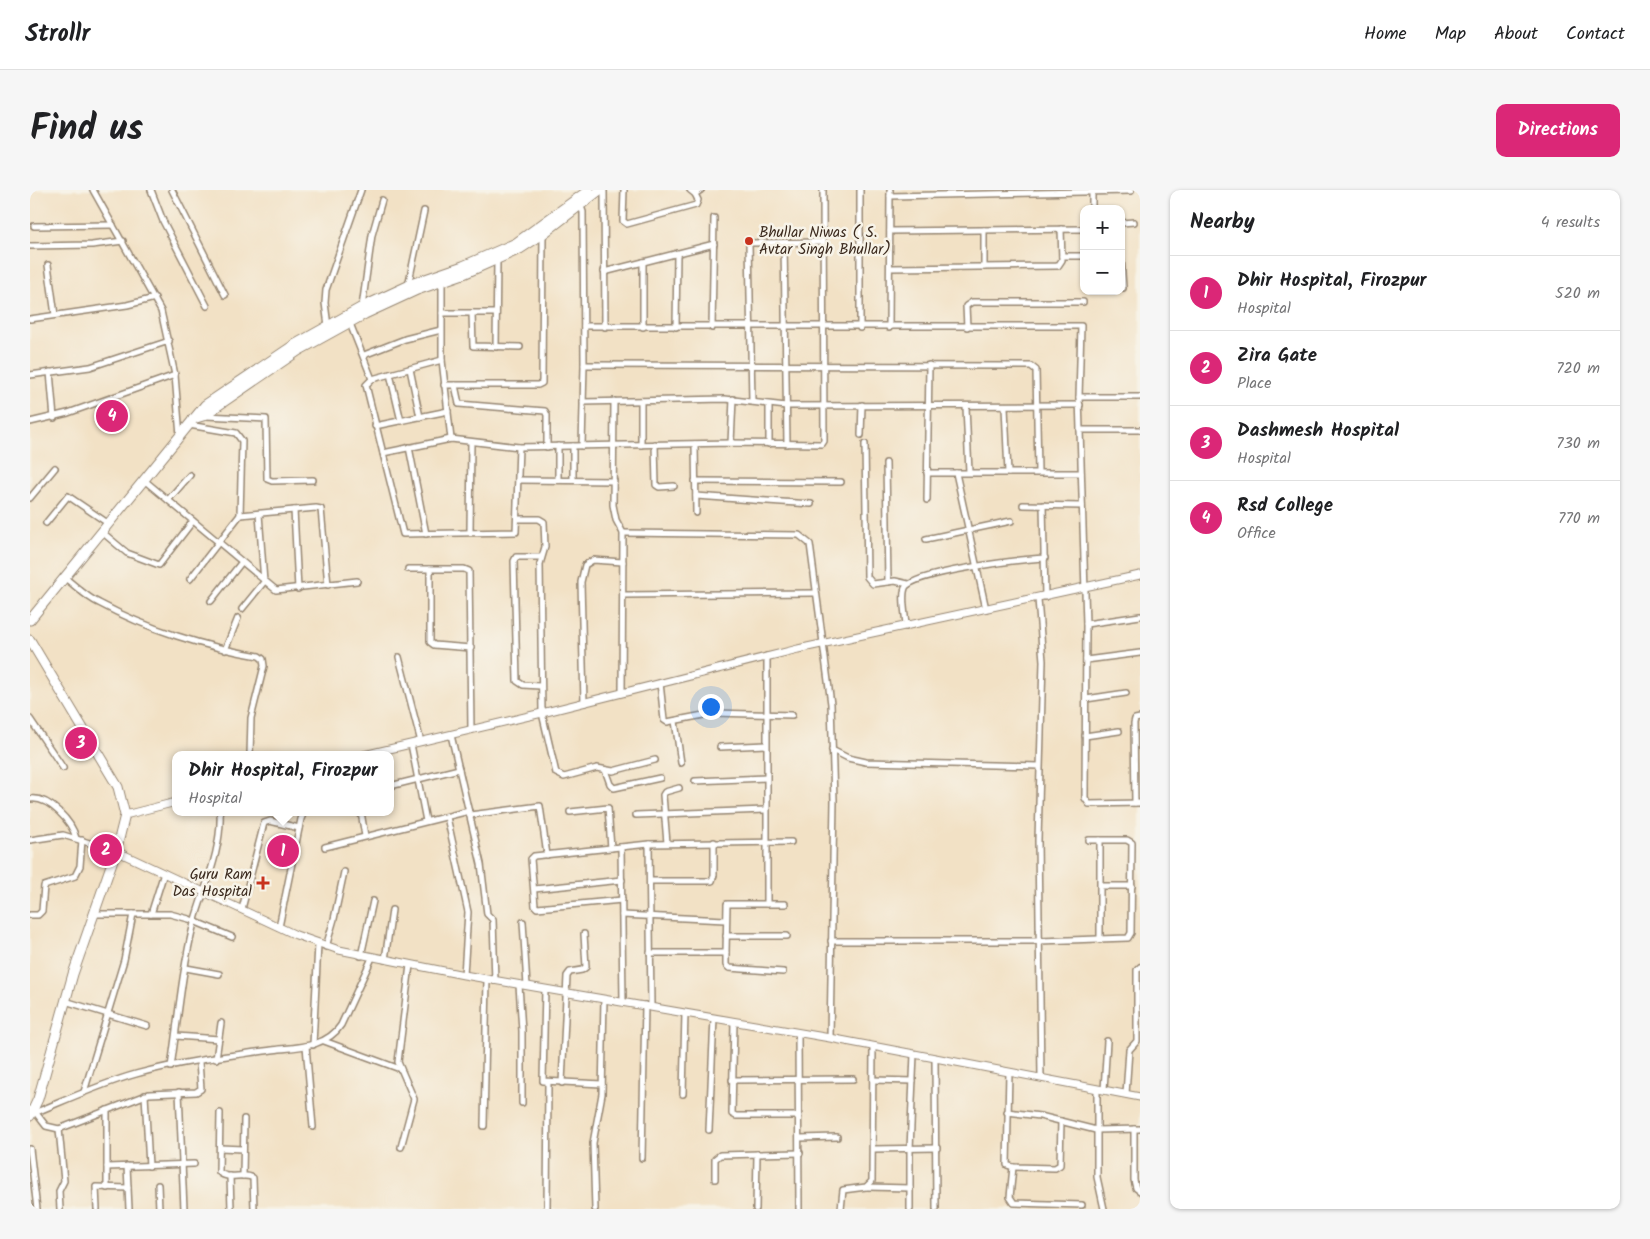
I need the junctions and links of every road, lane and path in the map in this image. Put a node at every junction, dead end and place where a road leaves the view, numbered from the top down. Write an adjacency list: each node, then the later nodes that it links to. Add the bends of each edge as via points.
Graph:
1 (93, 190): 24 (street)
2 (151, 190): 50 (street, via 163,221)
3 (172, 190): 47 (street)
4 (361, 190): 58 (street, via 326,290)
5 (589, 190): 18 (highway)
6 (602, 190): 18 (highway); 44 (street)
7 (624, 190): 13 (street, via 623,221 627,224 696,205 698,200)
8 (701, 190): 13 (street)
9 (823, 190): 32 (street)
10 (860, 190): 68 (street)
11 (890, 190): 16 (street)
12 (1131, 191): 15 (street)
13 (692, 192)
14 (988, 193): 15 (street); 16 (street)
15 (1092, 193): 19 (street)
16 (890, 196): 29 (street)
17 (382, 200): 51 (street, via 372,236)
18 (578, 203): 30 (highway); 46 (highway, via 516,243); 59 (street, via 583,212)
19 (1092, 205)
20 (424, 211): 46 (street)
21 (714, 218): 34 (street)
22 (1125, 222): 23 (street)
23 (1134, 222)
24 (113, 225): 25 (street); 31 (street)
25 (34, 226)
26 (1061, 229): 27 (street); 28 (street); 37 (street)
27 (1080, 229)
28 (984, 230): 29 (street); 42 (street)
29 (890, 232): 43 (street)
30 (543, 234): 39 (highway); 88 (street, via 543,382 538,385)
31 (123, 241): 35 (street); 48 (street)
32 (822, 242): 33 (street); 67 (street)
33 (784, 243): 65 (street, via 749,243); 66 (street)
34 (714, 244): 36 (street); 64 (street)
35 (30, 246)
36 (677, 253): 40 (street); 62 (street)
37 (1062, 256): 38 (street); 42 (street, via 1058,266)
38 (1080, 256)
39 (497, 260): 45 (highway); 54 (street)
40 (642, 262): 44 (street); 61 (street)
41 (48, 265): 55 (street)
42 (984, 267): 43 (street)
43 (890, 268): 69 (street)
44 (604, 272): 60 (street)
45 (442, 279): 52 (street); 57 (highway)
46 (408, 286): 51 (highway)
47 (225, 295)
48 (155, 298): 55 (street); 71 (street)
49 (1083, 302): 63 (street, via 972,302 966,306)
50 (207, 306)
51 (362, 308): 57 (highway)
52 (442, 312): 53 (street); 70 (street)
53 (472, 313): 54 (street); 72 (street, via 471,344)
54 (496, 313): 72 (street)
55 (55, 315): 56 (street)
56 (30, 319)
57 (348, 319): 58 (highway); 74 (street); 106 (highway)
58 (328, 326): 111 (highway, via 205,405)
59 (584, 326): 60 (street); 78 (street)
60 (605, 326): 61 (street)
61 (643, 327): 62 (street)
62 (676, 327): 64 (street)
63 (967, 327): 69 (street); 89 (street, via 1081,326)
64 (712, 328): 65 (street)
65 (750, 328): 66 (street); 76 (street)
66 (784, 328): 67 (street); 77 (street)
67 (822, 328): 68 (street); 79 (street)
68 (860, 328): 69 (street)
69 (889, 328)
70 (441, 330): 74 (street, via 405,339); 75 (street)
71 (170, 342): 82 (street, via 90,367); 85 (street)
72 (496, 347): 73 (street)
73 (520, 347)
74 (364, 355): 86 (street)
75 (442, 360): 81 (street); 87 (street)
76 (750, 364): 77 (street); 78 (street); 95 (street)
77 (786, 364): 79 (street); 100 (street)
78 (584, 365): 94 (street)
79 (822, 365): 80 (street); 98 (street)
80 (929, 366): 101 (street); 102 (street, via 1031,366 1036,370)
81 (410, 369): 83 (street); 107 (street)
82 (50, 372): 84 (street); 108 (street)
83 (390, 374): 86 (street); 109 (street)
84 (30, 375)
85 (175, 375): 108 (street); 116 (street)
86 (372, 379): 112 (street, via 366,385)
87 (444, 385): 88 (street); 105 (street)
88 (455, 385): 132 (street, via 459,404 545,411)
89 (1079, 397): 90 (street); 99 (street)
90 (1140, 397)
91 (733, 400): 93 (street); 95 (street); 119 (street)
92 (614, 401): 93 (street); 94 (street); 125 (street)
93 (641, 401): 126 (street)
94 (583, 402): 129 (street)
95 (752, 402): 97 (street)
96 (862, 404): 98 (street); 101 (street); 115 (street)
97 (769, 405): 100 (street); 122 (street)
98 (823, 405): 100 (street); 123 (street, via 824,443)
99 (1080, 405): 102 (street); 113 (street)
100 (786, 406): 123 (street)
101 (930, 406): 103 (street); 139 (street)
102 (1037, 406): 104 (street); 138 (street)
103 (966, 407): 104 (street); 136 (street)
104 (1005, 407): 137 (street)
105 (448, 411): 107 (street); 117 (street)
106 (203, 416): 111 (highway); 144 (street, via 266,419 267,479)
107 (420, 417): 109 (street)
108 (54, 418): 110 (street)
109 (401, 421): 112 (street)
110 (30, 422)
111 (191, 422): 116 (highway); 163 (street, via 236,433 241,438)
112 (375, 426): 133 (street)
113 (1080, 430): 114 (street); 141 (street)
114 (1140, 430)
115 (861, 435)
116 (180, 436): 143 (highway)
117 (452, 439): 118 (street); 130 (street)
118 (471, 442): 131 (street); 171 (street)
119 (731, 443): 121 (street); 122 (street)
120 (656, 444): 121 (street); 126 (street); 151 (street, via 656,485)
121 (695, 444): 149 (street)
122 (769, 444): 123 (street)
123 (787, 444)
124 (865, 444): 188 (street, via 867,578 873,584)
125 (614, 445): 126 (street); 129 (street); 148 (street)
126 (641, 445)
127 (558, 446): 128 (street); 132 (street); 146 (street)
128 (573, 446): 129 (street); 147 (street)
129 (582, 446)
130 (409, 447): 133 (street); 173 (street)
131 (519, 447): 132 (street); 145 (street)
132 (547, 447)
133 (383, 453): 173 (street, via 403,534)
134 (886, 463): 188 (street)
135 (55, 468): 153 (street)
136 (969, 472): 137 (street); 140 (street)
137 (1008, 472): 138 (street)
138 (1038, 472): 141 (street)
139 (927, 473): 140 (street); 155 (street)
140 (956, 473): 169 (street)
141 (1081, 473): 159 (street)
142 (190, 475): 154 (street)
143 (144, 480): 154 (street); 168 (highway)
144 (313, 480)
145 (519, 480): 146 (street); 164 (street)
146 (558, 480): 147 (street)
147 (573, 480): 148 (street)
148 (614, 481): 172 (street, via 614,511)
149 (696, 481): 150 (street); 152 (street)
150 (841, 482)
151 (674, 486)
152 (696, 496): 156 (street); 161 (street)
153 (30, 498)
154 (168, 500): 165 (street)
155 (927, 500)
156 (811, 504)
157 (1023, 505): 158 (street)
158 (1042, 505): 159 (street); 177 (street)
159 (1082, 506): 191 (street)
160 (294, 510): 162 (street); 190 (street, via 316,508 322,511); 192 (street)
161 (696, 513)
162 (259, 514): 163 (street); 187 (street)
163 (240, 515): 175 (street)
164 (518, 519): 171 (street, via 514,534); 176 (street, via 544,522 545,547)
165 (193, 521): 170 (street, via 159,565 127,553); 175 (street)
166 (1010, 521): 169 (street)
167 (46, 523): 168 (street, via 68,496)
168 (109, 524): 170 (highway)
169 (968, 530): 174 (street); 180 (street)
170 (102, 532): 184 (highway)
171 (470, 532): 173 (street)
172 (622, 533): 178 (street); 193 (street, via 799,535 810,544)
173 (426, 534)
174 (926, 539)
175 (218, 543): 179 (street); 185 (street)
176 (541, 556): 213 (street); 213 (street, via 518,557 514,561 516,681)
177 (1045, 558): 180 (street); 195 (street)
178 (623, 562): 194 (street); 217 (street, via 592,560 585,565 581,582)
179 (242, 563): 187 (street); 196 (street)
180 (975, 566): 189 (street); 198 (street)
181 (408, 569): 182 (street)
182 (430, 569): 206 (street, via 430,642); 206 (street, via 469,571)
183 (1140, 575): 191 (street)
184 (65, 578): 201 (highway); 207 (street, via 111,609)
185 (190, 579)
186 (356, 581): 190 (street)
187 (264, 582): 192 (street, via 276,590); 197 (street)
188 (888, 582): 189 (street)
189 (908, 584): 203 (street, via 904,591)
190 (328, 585): 192 (street)
191 (1086, 588): 195 (street); 202 (street)
192 (298, 589)
193 (815, 593): 194 (street); 205 (street)
194 (624, 594): 214 (street)
195 (1042, 598): 198 (street); 237 (street)
196 (211, 601)
197 (242, 609)
198 (986, 610): 203 (street)
199 (1140, 616): 202 (street)
200 (238, 618): 207 (street)
201 (30, 620)
202 (1086, 624): 211 (street)
203 (906, 627): 205 (street)
204 (30, 640): 254 (highway, via 118,787)
205 (825, 644): 209 (street); 232 (street, via 831,692)
206 (471, 648): 224 (street)
207 (225, 650): 233 (street, via 259,656 264,662 251,718)
208 (1140, 652): 211 (street)
209 (767, 656): 212 (street); 219 (street)
210 (399, 657): 228 (street)
211 (1086, 660): 216 (street)
212 (660, 683): 214 (street); 223 (street, via 664,720)
213 (540, 686): 218 (street)
214 (622, 693): 217 (street)
215 (1126, 693): 216 (street)
216 (1086, 699): 227 (street)
217 (584, 703): 218 (street)
218 (542, 713): 224 (street); 240 (street, via 558,776 597,768)
219 (766, 713): 220 (street); 223 (street, via 714,713); 230 (street)
220 (792, 715)
221 (1140, 718): 249 (street, via 1134,723)
222 (30, 719): 238 (street)
223 (675, 721): 236 (street)
224 (471, 730): 226 (street)
225 (1119, 731): 227 (street)
226 (451, 735): 228 (street); 239 (street)
227 (1085, 736): 249 (street, via 1085,802)
228 (421, 742): 229 (street)
229 (411, 744): 234 (street); 243 (street)
230 (766, 745): 231 (street); 242 (street)
231 (720, 747)
232 (832, 750): 237 (street, via 866,762); 307 (street)
233 (250, 751)
234 (381, 751)
235 (655, 760): 240 (street)
236 (681, 763)
237 (1039, 766): 308 (street)
238 (63, 768)
239 (459, 769): 243 (street); 252 (street)
240 (605, 770): 241 (street, via 614,788)
241 (660, 778)
242 (766, 778): 244 (street); 250 (street)
243 (417, 779): 245 (street); 260 (street)
244 (695, 781)
245 (394, 785)
246 (679, 788): 253 (street, via 663,793)
247 (30, 798): 263 (street, via 53,807 73,828)
248 (172, 803): 254 (street)
249 (1138, 803)
250 (765, 810): 253 (street); 269 (street)
251 (570, 812): 275 (street, via 608,808)
252 (470, 813): 259 (street); 277 (street, via 540,806); 322 (street, via 487,914 493,920)
253 (665, 814): 255 (street); 271 (street)
254 (125, 815): 276 (highway)
255 (636, 815)
256 (220, 816): 285 (street, via 220,831)
257 (302, 816): 261 (street)
258 (362, 816): 262 (street)
259 (447, 817): 260 (street); 320 (street, via 468,912)
260 (426, 821): 262 (street)
261 (299, 828): 290 (street, via 270,821 264,823); 301 (street)
262 (365, 836): 273 (street)
263 (76, 838): 264 (street, via 58,835); 265 (street)
264 (30, 840)
265 (82, 840): 276 (street); 295 (street, via 80,866 75,876 44,886 42,911 38,915)
266 (1089, 840): 267 (street)
267 (1100, 840): 282 (street); 283 (street, via 1127,840 1132,843)
268 (714, 842): 269 (street); 271 (street); 281 (street, via 712,881)
269 (766, 842): 270 (street); 288 (street)
270 (791, 842)
271 (667, 843): 272 (street)
272 (649, 844): 274 (street); 281 (street)
273 (324, 847)
274 (621, 847): 275 (street); 280 (street)
275 (611, 848): 277 (street)
276 (116, 851): 279 (street); 292 (highway)
277 (546, 855): 284 (street, via 531,859)
278 (344, 872): 309 (street, via 337,910)
279 (164, 873): 285 (street); 294 (street)
280 (622, 880): 284 (street); 286 (street)
281 (651, 881): 297 (street)
282 (1101, 886): 283 (street); 306 (street)
283 (1132, 886): 306 (street, via 1130,936)
284 (534, 890): 286 (street, via 537,908)
285 (205, 892): 290 (street); 299 (street)
286 (622, 900): 296 (street)
287 (373, 901): 312 (street)
288 (767, 904): 289 (street); 298 (street, via 729,903 725,907)
289 (785, 904)
290 (242, 909): 301 (street)
291 (392, 910): 314 (street)
292 (93, 914): 293 (street); 328 (highway)
293 (133, 914): 294 (street); 332 (street)
294 (151, 914): 299 (street, via 170,914)
295 (30, 915)
296 (622, 915): 297 (street); 329 (street)
297 (650, 915): 298 (street); 310 (street)
298 (725, 920): 303 (street)
299 (194, 921): 305 (street); 317 (street)
300 (524, 922): 324 (street)
301 (279, 927): 309 (street)
302 (584, 934): 326 (street, via 586,967 567,975)
303 (726, 936): 304 (street); 311 (street)
304 (787, 936)
305 (232, 937)
306 (1100, 940): 308 (street)
307 (831, 941): 308 (street); 340 (street)
308 (1039, 941): 355 (street)
309 (322, 945): 312 (street); 343 (street)
310 (650, 953): 311 (street); 330 (street)
311 (726, 953): 318 (street, via 729,968)
312 (362, 956): 313 (street)
313 (372, 958): 314 (street); 341 (street, via 341,1025 332,1037)
314 (385, 960): 315 (street)
315 (410, 965): 320 (street); 351 (street, via 398,1056)
316 (1140, 967): 366 (street, via 1137,970 1137,1042 1129,1050)
317 (186, 968): 319 (street); 338 (street)
318 (782, 972)
319 (219, 974)
320 (464, 975): 321 (street)
321 (487, 979): 322 (street); 377 (street)
322 (495, 981): 323 (street)
323 (519, 985): 324 (street); 369 (street)
324 (527, 986): 325 (street)
325 (544, 989): 326 (street); 359 (street, via 542,1075)
326 (565, 992): 327 (street); 360 (street)
327 (604, 999): 329 (street); 361 (street)
328 (65, 1002): 332 (street); 373 (highway)
329 (623, 1002): 330 (street)
330 (648, 1006): 331 (street); 394 (street)
331 (685, 1013): 333 (street); 365 (street)
332 (108, 1014): 336 (street); 363 (street)
333 (714, 1018): 334 (street); 381 (street)
334 (734, 1022): 337 (street); 356 (street)
335 (221, 1023): 339 (street)
336 (147, 1026)
337 (798, 1033): 340 (street); 353 (street)
338 (176, 1036): 339 (street); 350 (street)
339 (219, 1038): 348 (street)
340 (830, 1038): 345 (street)
341 (323, 1041): 343 (street); 351 (street)
342 (1107, 1041): 362 (street)
343 (313, 1045): 344 (street)
344 (306, 1046): 348 (street); 378 (street)
345 (873, 1047): 346 (street); 357 (street)
346 (914, 1054): 347 (street); 358 (street)
347 (935, 1058): 352 (street); 387 (street)
348 (216, 1059): 349 (street)
349 (199, 1062): 350 (street); 364 (street, via 201,1089)
350 (171, 1067): 363 (street, via 134,1075)
351 (401, 1069): 385 (street, via 414,1099)
352 (1009, 1072): 355 (street); 371 (street)
353 (799, 1078): 354 (street); 356 (street); 374 (street)
354 (853, 1078)
355 (1041, 1078): 362 (street)
356 (732, 1080): 374 (street, via 733,1116)
357 (873, 1080): 358 (street); 389 (street)
358 (913, 1081): 390 (street)
359 (548, 1083): 360 (street); 421 (street)
360 (562, 1083): 361 (street)
361 (602, 1084): 422 (street, via 593,1143)
362 (1100, 1089): 366 (street); 382 (street)
363 (84, 1092): 373 (street)
364 (179, 1092): 367 (street); 396 (street)
365 (683, 1094)
366 (1126, 1094): 368 (street)
367 (145, 1095): 370 (street); 398 (street)
368 (1140, 1097)
369 (522, 1104)
370 (107, 1110): 379 (street); 399 (street)
371 (1007, 1112): 376 (street); 400 (street, via 1006,1164)
372 (220, 1113): 386 (street)
373 (33, 1114): 379 (street, via 46,1126)
374 (799, 1116): 384 (street)
375 (244, 1119): 388 (street)
376 (1061, 1121): 382 (street); 400 (street, via 1060,1165 1055,1168)
377 (484, 1126)
378 (313, 1127)
379 (59, 1128): 414 (street, via 64,1181 59,1192)
380 (1137, 1129): 382 (street); 409 (street, via 1134,1180)
381 (710, 1130)
382 (1096, 1130): 428 (street, via 1097,1177)
383 (837, 1137): 384 (street)
384 (800, 1138): 392 (street)
385 (401, 1147)
386 (220, 1148): 388 (street); 401 (street, via 219,1172)
387 (937, 1148): 390 (street); 427 (street)
388 (243, 1149): 402 (street)
389 (873, 1149): 390 (street); 405 (street, via 872,1181)
390 (910, 1149): 408 (street)
391 (30, 1150): 413 (street)
392 (800, 1153): 393 (street); 424 (street)
393 (757, 1154): 403 (street, via 717,1156); 423 (street)
394 (642, 1158)
395 (194, 1164): 396 (street)
396 (183, 1165): 398 (street); 418 (street)
397 (127, 1166): 398 (street); 399 (street); 407 (street)
398 (149, 1166)
399 (107, 1167): 406 (street)
400 (1013, 1168): 411 (street, via 1010,1200)
401 (230, 1176): 402 (street); 419 (street)
402 (242, 1176): 420 (street, via 250,1176 254,1182)
403 (715, 1179)
404 (158, 1185): 417 (street)
405 (866, 1187): 408 (street); 425 (street, via 843,1190)
406 (108, 1188): 407 (street); 415 (street, via 96,1188)
407 (128, 1188): 416 (street)
408 (910, 1188): 426 (street)
409 (1140, 1191)
410 (1082, 1205): 412 (street)
411 (1024, 1207): 412 (street)
412 (1061, 1207)
413 (37, 1209)
414 (60, 1209)
415 (97, 1209)
416 (129, 1209)
417 (159, 1209)
418 (184, 1209)
419 (231, 1209)
420 (254, 1209)
421 (547, 1209)
422 (595, 1209)
423 (756, 1209)
424 (799, 1209)
425 (841, 1209)
426 (910, 1209)
427 (936, 1209)
428 (1104, 1209)

